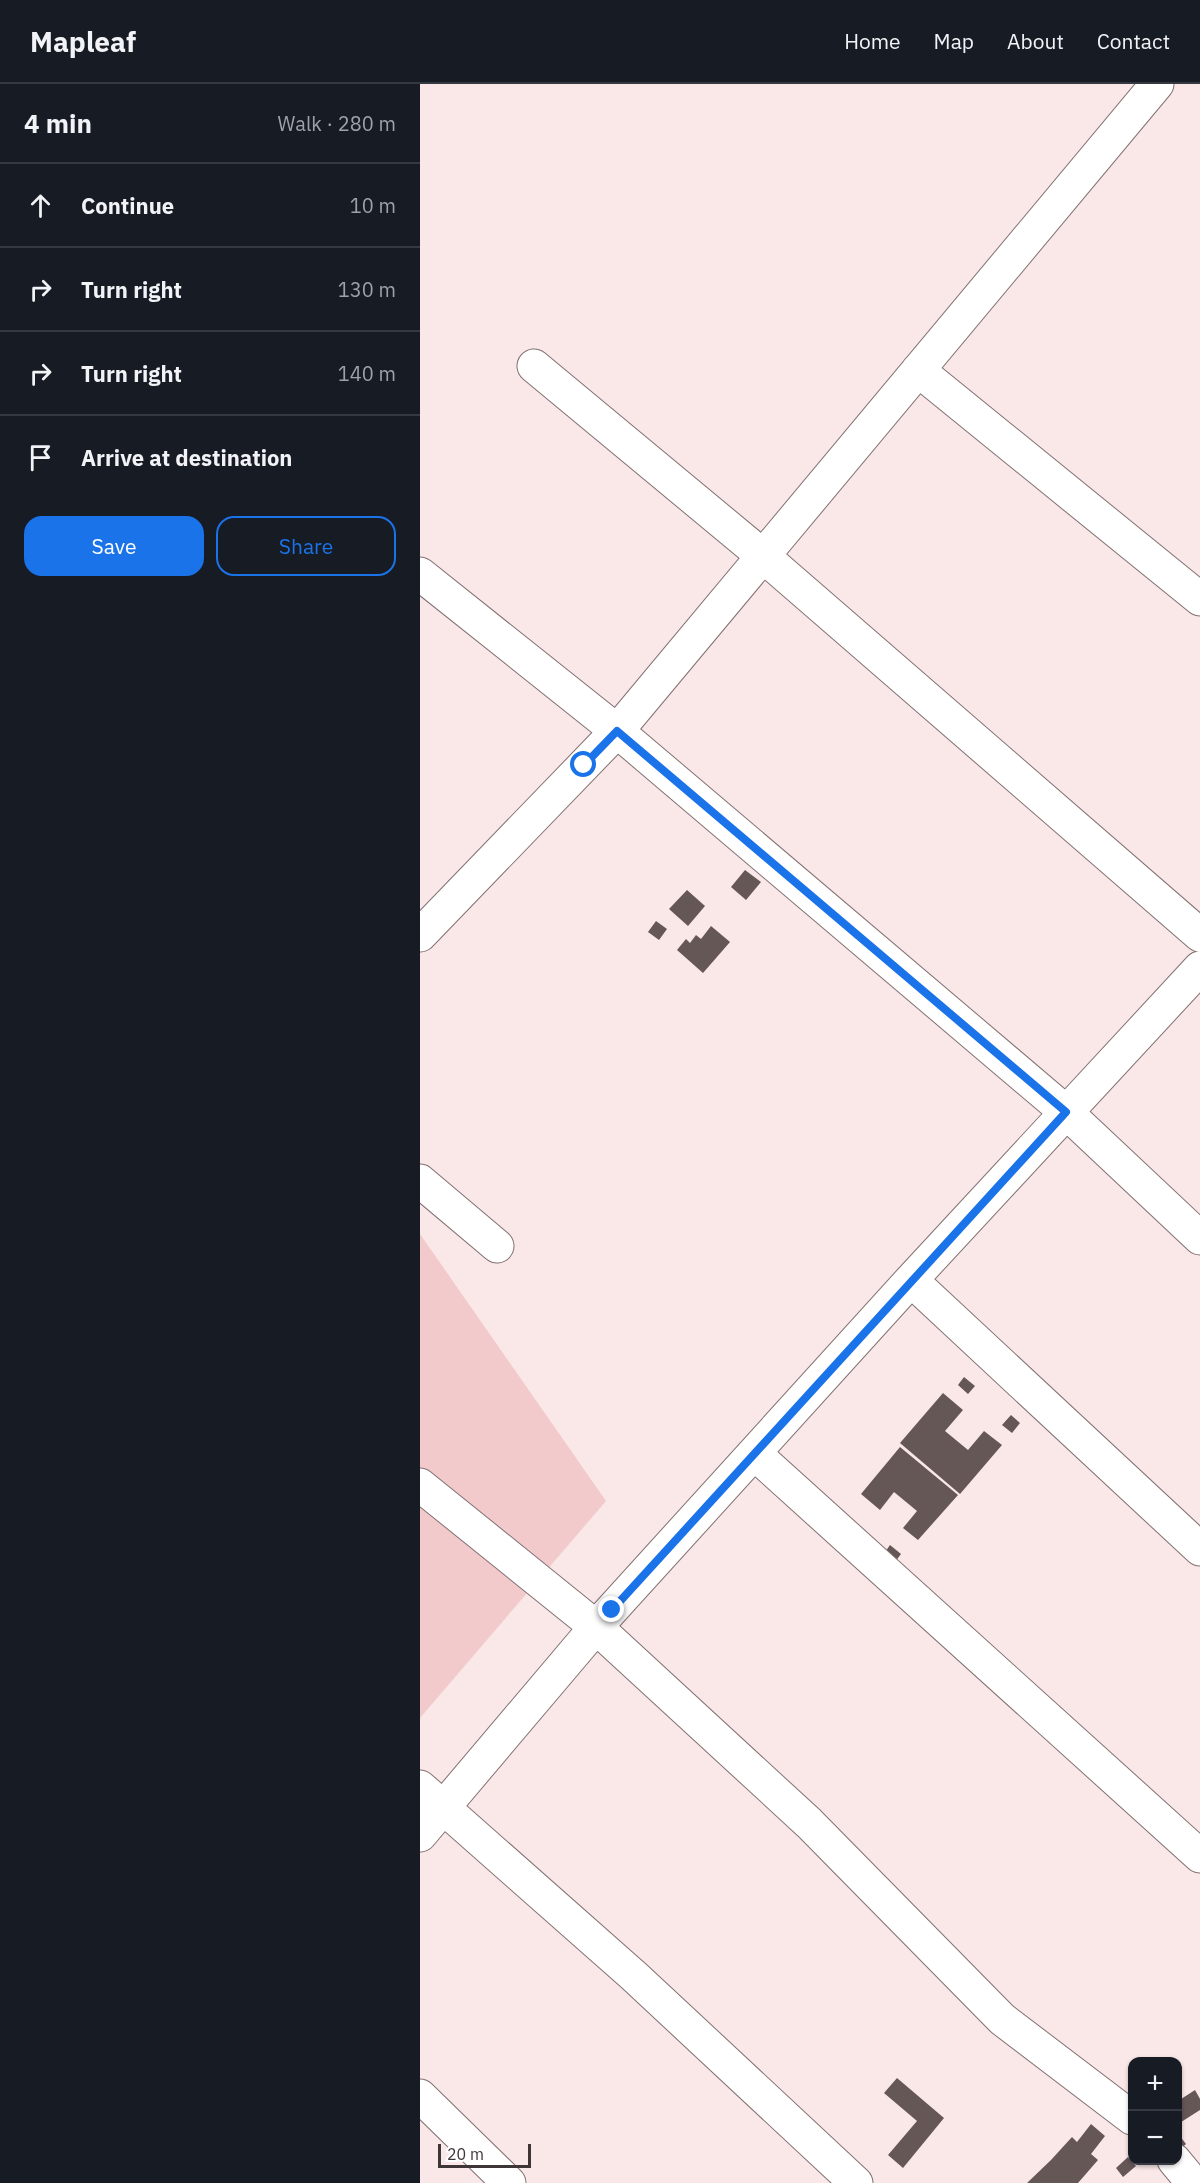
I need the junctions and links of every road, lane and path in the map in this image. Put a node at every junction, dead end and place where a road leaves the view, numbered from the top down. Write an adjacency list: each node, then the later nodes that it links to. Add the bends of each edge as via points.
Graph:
1 (1157, 84): 3 (street)
2 (534, 366): 4 (street)
3 (918, 370): 4 (street); 6 (street)
4 (763, 556): 7 (street); 9 (street)
5 (420, 574): 7 (street)
6 (1200, 599)
7 (617, 731): 8 (street); 11 (street)
8 (420, 935)
9 (1200, 935)
10 (1200, 968): 11 (street)
11 (1066, 1112): 13 (street); 15 (street)
12 (420, 1180): 14 (street)
13 (1200, 1238)
14 (497, 1246)
15 (911, 1280): 16 (street); 18 (street)
16 (754, 1453): 19 (street); 22 (street)
17 (420, 1485): 19 (street)
18 (1200, 1548)
19 (596, 1627): 20 (street); 24 (street, via 809,1822 1002,2019)
20 (432, 1797): 21 (street); 27 (street)
21 (420, 1835)
22 (1200, 1856)
23 (420, 2096): 26 (street)
24 (1128, 2115)
25 (1178, 2165): 28 (street)
26 (509, 2183)
27 (856, 2183)
28 (1193, 2183)

